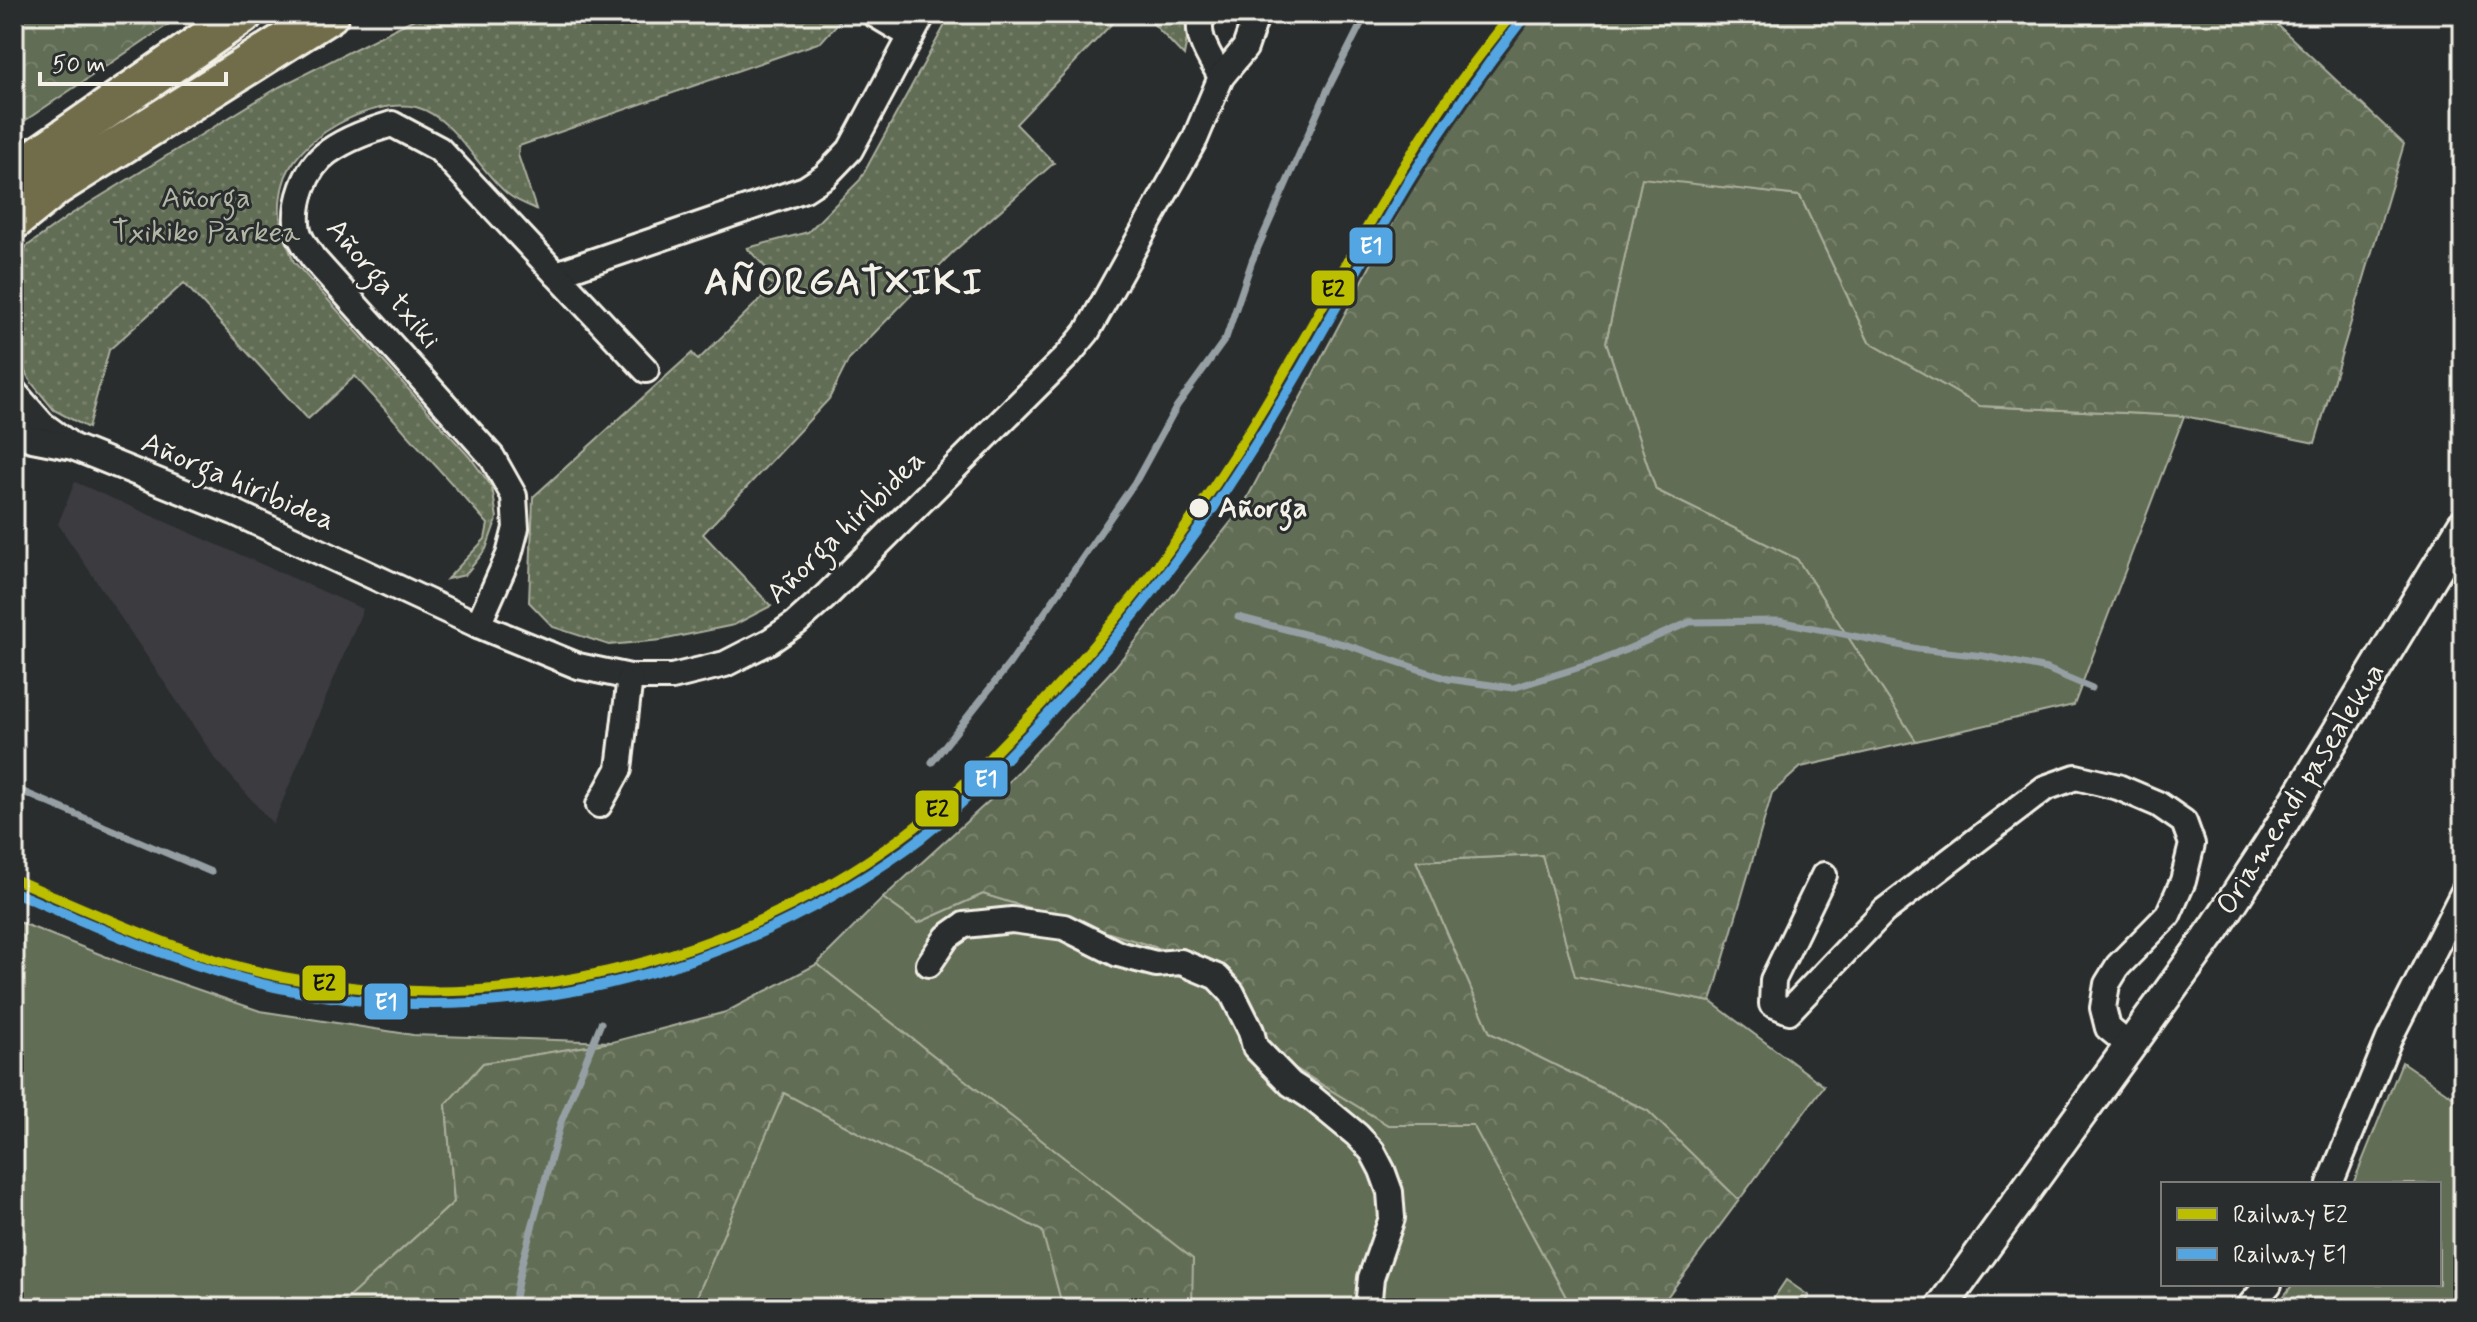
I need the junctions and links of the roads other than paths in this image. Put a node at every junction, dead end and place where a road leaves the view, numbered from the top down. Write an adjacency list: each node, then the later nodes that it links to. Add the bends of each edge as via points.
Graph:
1 (243, 14): 9 (main road)
2 (329, 14): 10 (main road, via 56,186)
3 (874, 14): 7 (street)
4 (923, 14): 7 (street)
5 (1204, 14): 8 (street, via 1200,36)
6 (1255, 15): 8 (street, Añorga hiribidea, via 1245,48)
7 (911, 36): 11 (street, via 850,150 825,176 805,189)
8 (1221, 77): 18 (street, Añorga hiribidea, via 1195,139 1087,332 1068,355 796,623 725,664 672,677)
9 (14, 173)
10 (14, 220)
11 (556, 274): 12 (street, Añorga txiki); 17 (street, Añorga txiki, via 439,149 392,124 355,136 325,154 296,203 298,234 313,258 492,457 514,496 516,528 509,555)
12 (646, 370)
13 (14, 392): 15 (street, Añorga hiribidea, via 42,424)
14 (14, 432): 15 (street, Añorga hiribidea)
15 (73, 447): 17 (street, Añorga hiribidea, via 234,512)
16 (2463, 525): 23 (street, Oriamendi pasealekua, via 2270,844)
17 (478, 625): 18 (street, Añorga hiribidea, via 578,666)
18 (630, 677): 19 (street, via 619,769)
19 (599, 805)
20 (1824, 875): 23 (street, Oriamendi pasealekua, via 1773,980 1772,1004 1789,1011 1884,911 2045,788 2076,777 2158,804 2184,822 2192,844 2168,915 2107,984 2103,1008 2108,1028)
21 (2463, 893): 24 (street, via 2389,1039)
22 (929, 964): 26 (street, via 947,937 964,925 1012,920 1064,927 1118,954 1156,964 1181,962 1217,977 1232,993 1255,1047 1291,1084 1357,1135 1382,1170 1392,1218 1371,1278)
23 (2130, 1046): 27 (street, Oriamendi pasealekua)
24 (2331, 1182)
25 (2267, 1286): 28 (street)
26 (1368, 1308)
27 (1941, 1308)
28 (2248, 1308)

